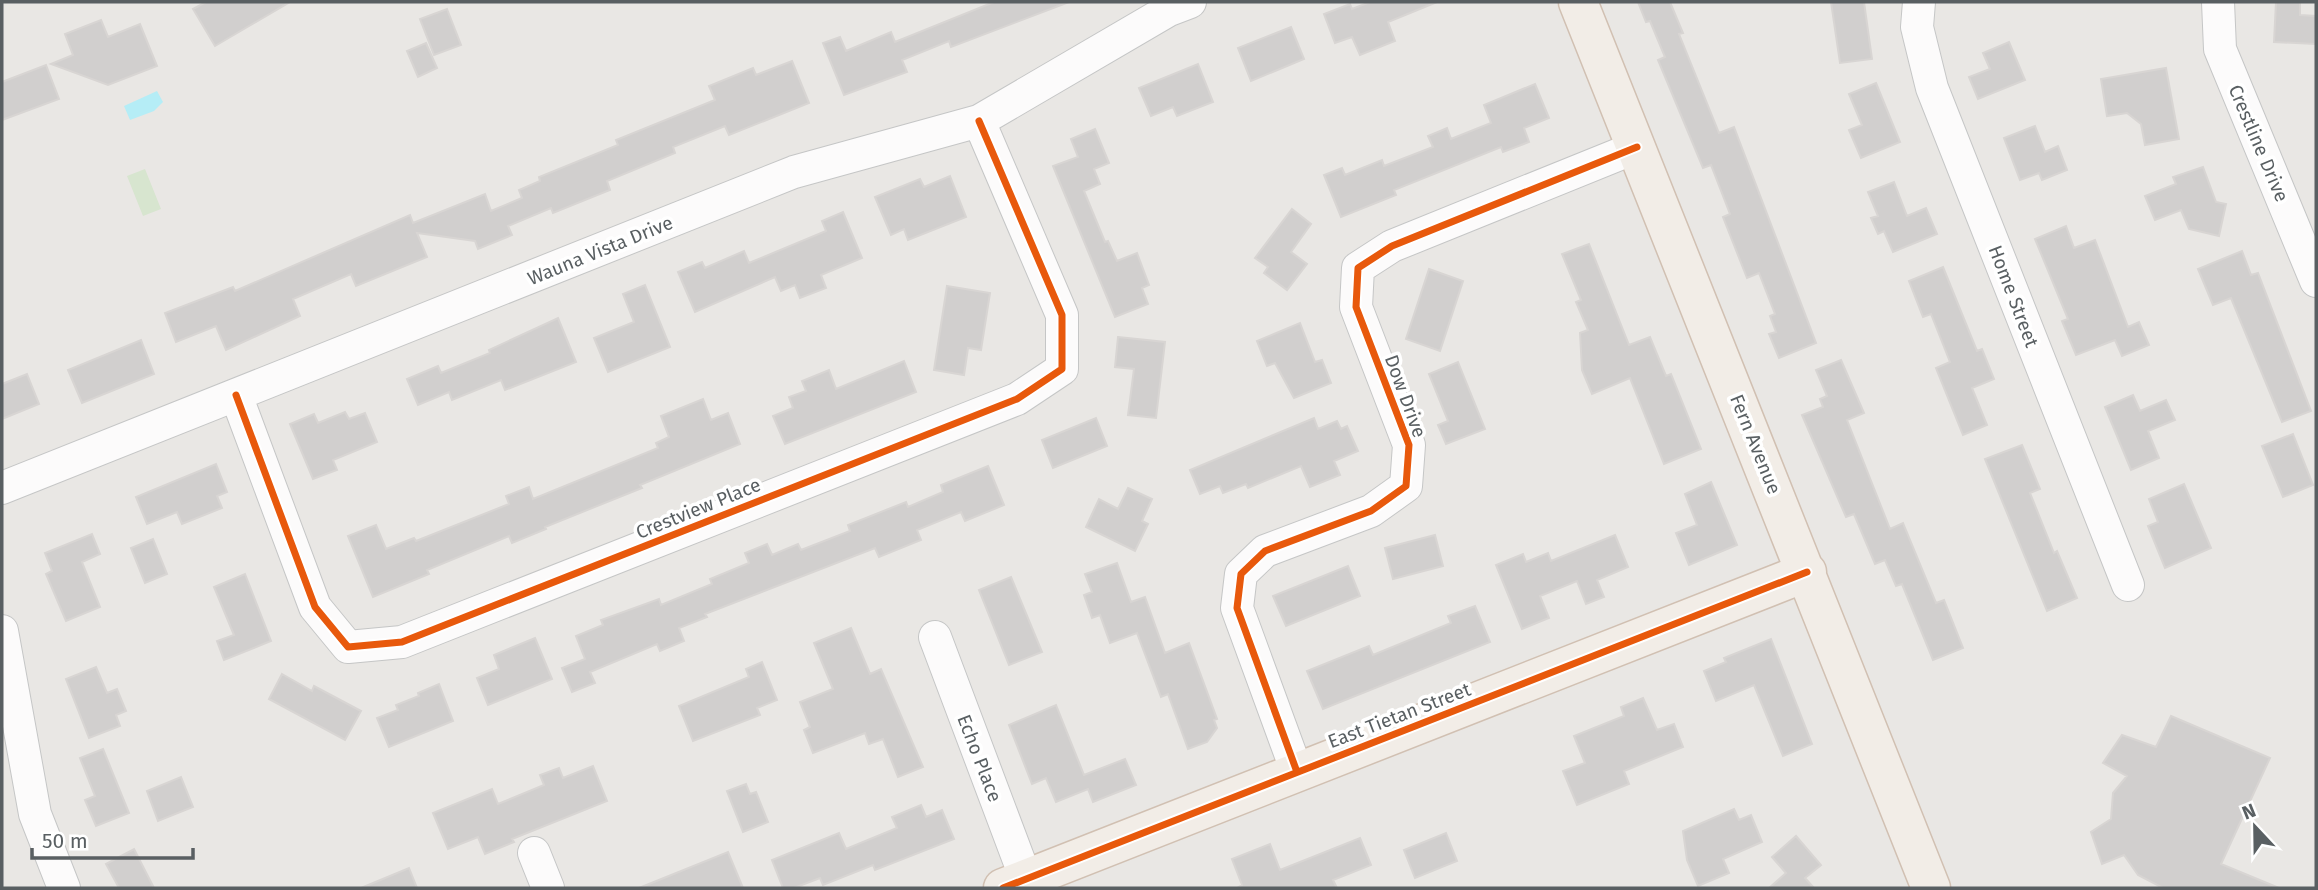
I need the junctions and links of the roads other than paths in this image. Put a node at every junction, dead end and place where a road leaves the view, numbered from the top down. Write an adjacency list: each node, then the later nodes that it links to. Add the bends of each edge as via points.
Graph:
1 (1190, 2): 5 (street, Wauna Vista Drive, via 1169,9)
2 (1578, 2): 6 (main road, Fern Avenue)
3 (1919, 2): 11 (street, Home Street, via 1917,27 1932,88)
4 (2218, 2): 7 (street, Crestline Drive, via 2220,49)
5 (979, 121): 8 (street, Wauna Vista Drive, via 794,172); 8 (street, Crestview Place, via 1062,315 1062,369 1017,399 402,642 348,647 315,607)
6 (1637, 148): 10 (main road, Fern Avenue); 14 (street, Dow Drive, via 1392,246 1358,268 1356,307 1409,445 1406,486 1371,512 1265,551 1241,574 1237,608)
7 (2314, 268)
8 (236, 396): 9 (street, Wauna Vista Drive)
9 (2, 488)
10 (1807, 572): 14 (main road, East Tietan Street); 19 (main road, Fern Avenue)
11 (2127, 585)
12 (2, 631): 17 (street, via 35,814)
13 (935, 637): 16 (street, Echo Place)
14 (1297, 772): 16 (main road, East Tietan Street)
15 (534, 853): 18 (street)
16 (1014, 884)
17 (64, 888)
18 (548, 888)
19 (1931, 888)

